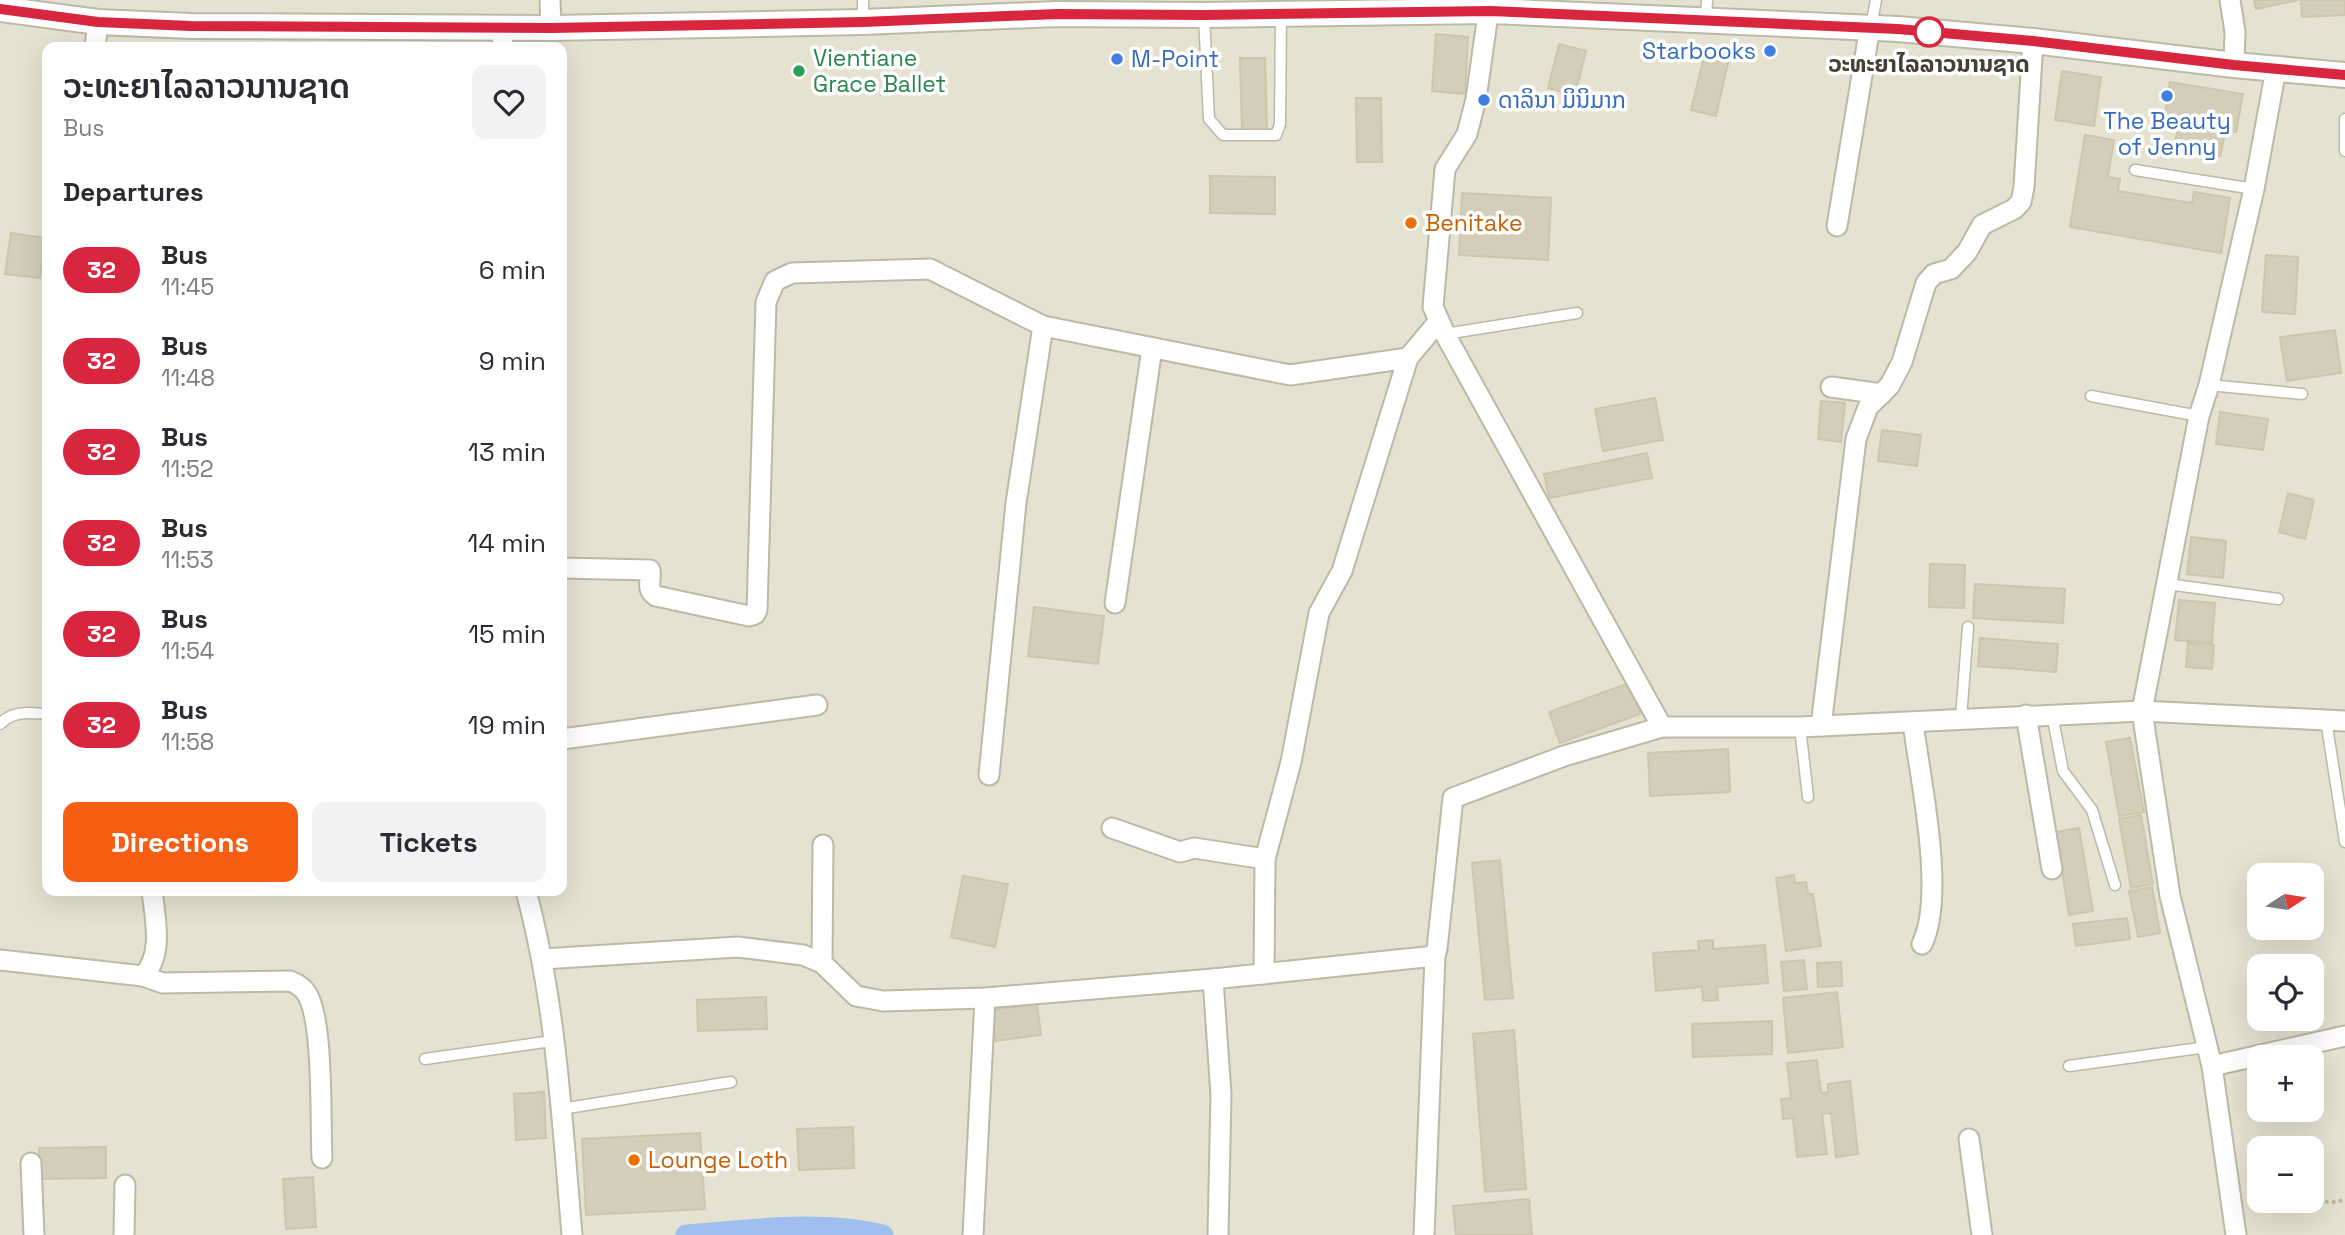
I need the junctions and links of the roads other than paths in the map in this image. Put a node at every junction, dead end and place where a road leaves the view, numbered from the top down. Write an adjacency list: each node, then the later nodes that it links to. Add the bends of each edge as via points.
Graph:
1 (550, 0): 14 (street)
2 (1876, 0): 13 (lane)
3 (2231, 0): 18 (street)
4 (1490, 5): 5 (street); 8 (street); 28 (street, via 1467,134 1445,169 1433,307)
5 (1338, 6): 10 (street)
6 (1057, 7): 9 (street); 11 (street)
7 (0, 9): 12 (street)
8 (1706, 10): 13 (street)
9 (863, 11): 14 (street)
10 (1281, 14): 11 (street); 11 (lane, via 1280,124 1276,135 1257,136 1223,135 1209,119)
11 (1203, 15)
12 (98, 22): 15 (street); 17 (street)
13 (1870, 27): 16 (street); 25 (street)
14 (551, 28): 15 (street)
15 (503, 37)
16 (2033, 41): 18 (street); 33 (street, via 2021,202 1982,225 1951,269 1934,274 1926,283 1902,362)
17 (96, 42)
18 (2234, 65): 19 (street)
19 (2276, 69): 20 (street); 24 (street)
20 (2345, 75)
21 (2345, 119): 22 (lane)
22 (2345, 151)
23 (2135, 170): 24 (lane)
24 (2254, 189): 31 (street)
25 (1837, 226)
26 (1577, 313): 28 (lane)
27 (1044, 326): 29 (street); 37 (street, via 930,269 782,276 766,302 755,614 656,596 650,593 650,570); 55 (street, via 1016,503)
28 (1442, 328): 30 (street); 52 (street)
29 (1152, 348): 30 (street, via 1290,376); 40 (street)
30 (1408, 358): 60 (street, via 1342,571 1320,613 1291,762)
31 (2209, 385): 34 (lane); 36 (street)
32 (1831, 387): 33 (street)
33 (1882, 394): 51 (street, via 1868,407 1856,439)
34 (2302, 394)
35 (2091, 396): 36 (lane)
36 (2199, 416): 38 (street)
37 (567, 568)
38 (2166, 584): 39 (lane); 43 (street)
39 (2278, 598)
40 (1115, 603)
41 (1968, 627): 47 (lane)
42 (817, 705): 54 (street)
43 (2142, 711): 45 (street); 48 (street); 76 (street, via 2170,895)
44 (42, 714): 50 (lane, via 17,713)
45 (2052, 714): 46 (street); 62 (lane, via 2063,771 2092,810)
46 (2026, 715): 47 (street); 61 (street)
47 (1961, 719): 49 (street)
48 (2335, 721): 58 (lane)
49 (1913, 723): 51 (street); 65 (street, via 1932,868 1928,933)
50 (0, 724)
51 (1821, 726): 53 (street)
52 (1662, 727): 53 (street); 66 (street, via 1564,756 1453,798)
53 (1800, 727): 56 (lane)
54 (567, 737)
55 (989, 775)
56 (1808, 797)
57 (1112, 828): 60 (street, via 1180,852 1194,848)
58 (2345, 842)
59 (823, 845): 69 (street)
60 (1265, 859): 70 (street)
61 (2052, 869)
62 (2115, 885)
63 (153, 896): 71 (street, via 154,958)
64 (527, 896): 67 (street)
65 (1922, 944)
66 (1435, 956): 70 (street); 91 (street)
67 (542, 958): 69 (street, via 738,947); 75 (street)
68 (0, 960): 71 (street)
69 (822, 963): 73 (street, via 856,996 883,1001)
70 (1264, 974): 72 (street)
71 (143, 976): 83 (street, via 163,983 290,981 300,985 308,995 317,1029)
72 (1213, 979): 73 (street); 90 (street, via 1221,1095)
73 (985, 998): 89 (street)
74 (2345, 1036): 79 (street)
75 (552, 1041): 77 (lane); 81 (street)
76 (2207, 1047): 78 (lane); 79 (street)
77 (425, 1059)
78 (2069, 1066)
79 (2212, 1066): 93 (street)
80 (731, 1082): 81 (lane)
81 (561, 1108): 88 (street)
82 (1969, 1139): 92 (street)
83 (322, 1158)
84 (31, 1163): 86 (street)
85 (125, 1185): 87 (street)
86 (34, 1235)
87 (124, 1235)
88 (572, 1235)
89 (973, 1235)
90 (1219, 1235)
91 (1424, 1235)
92 (1982, 1235)
93 (2236, 1235)

